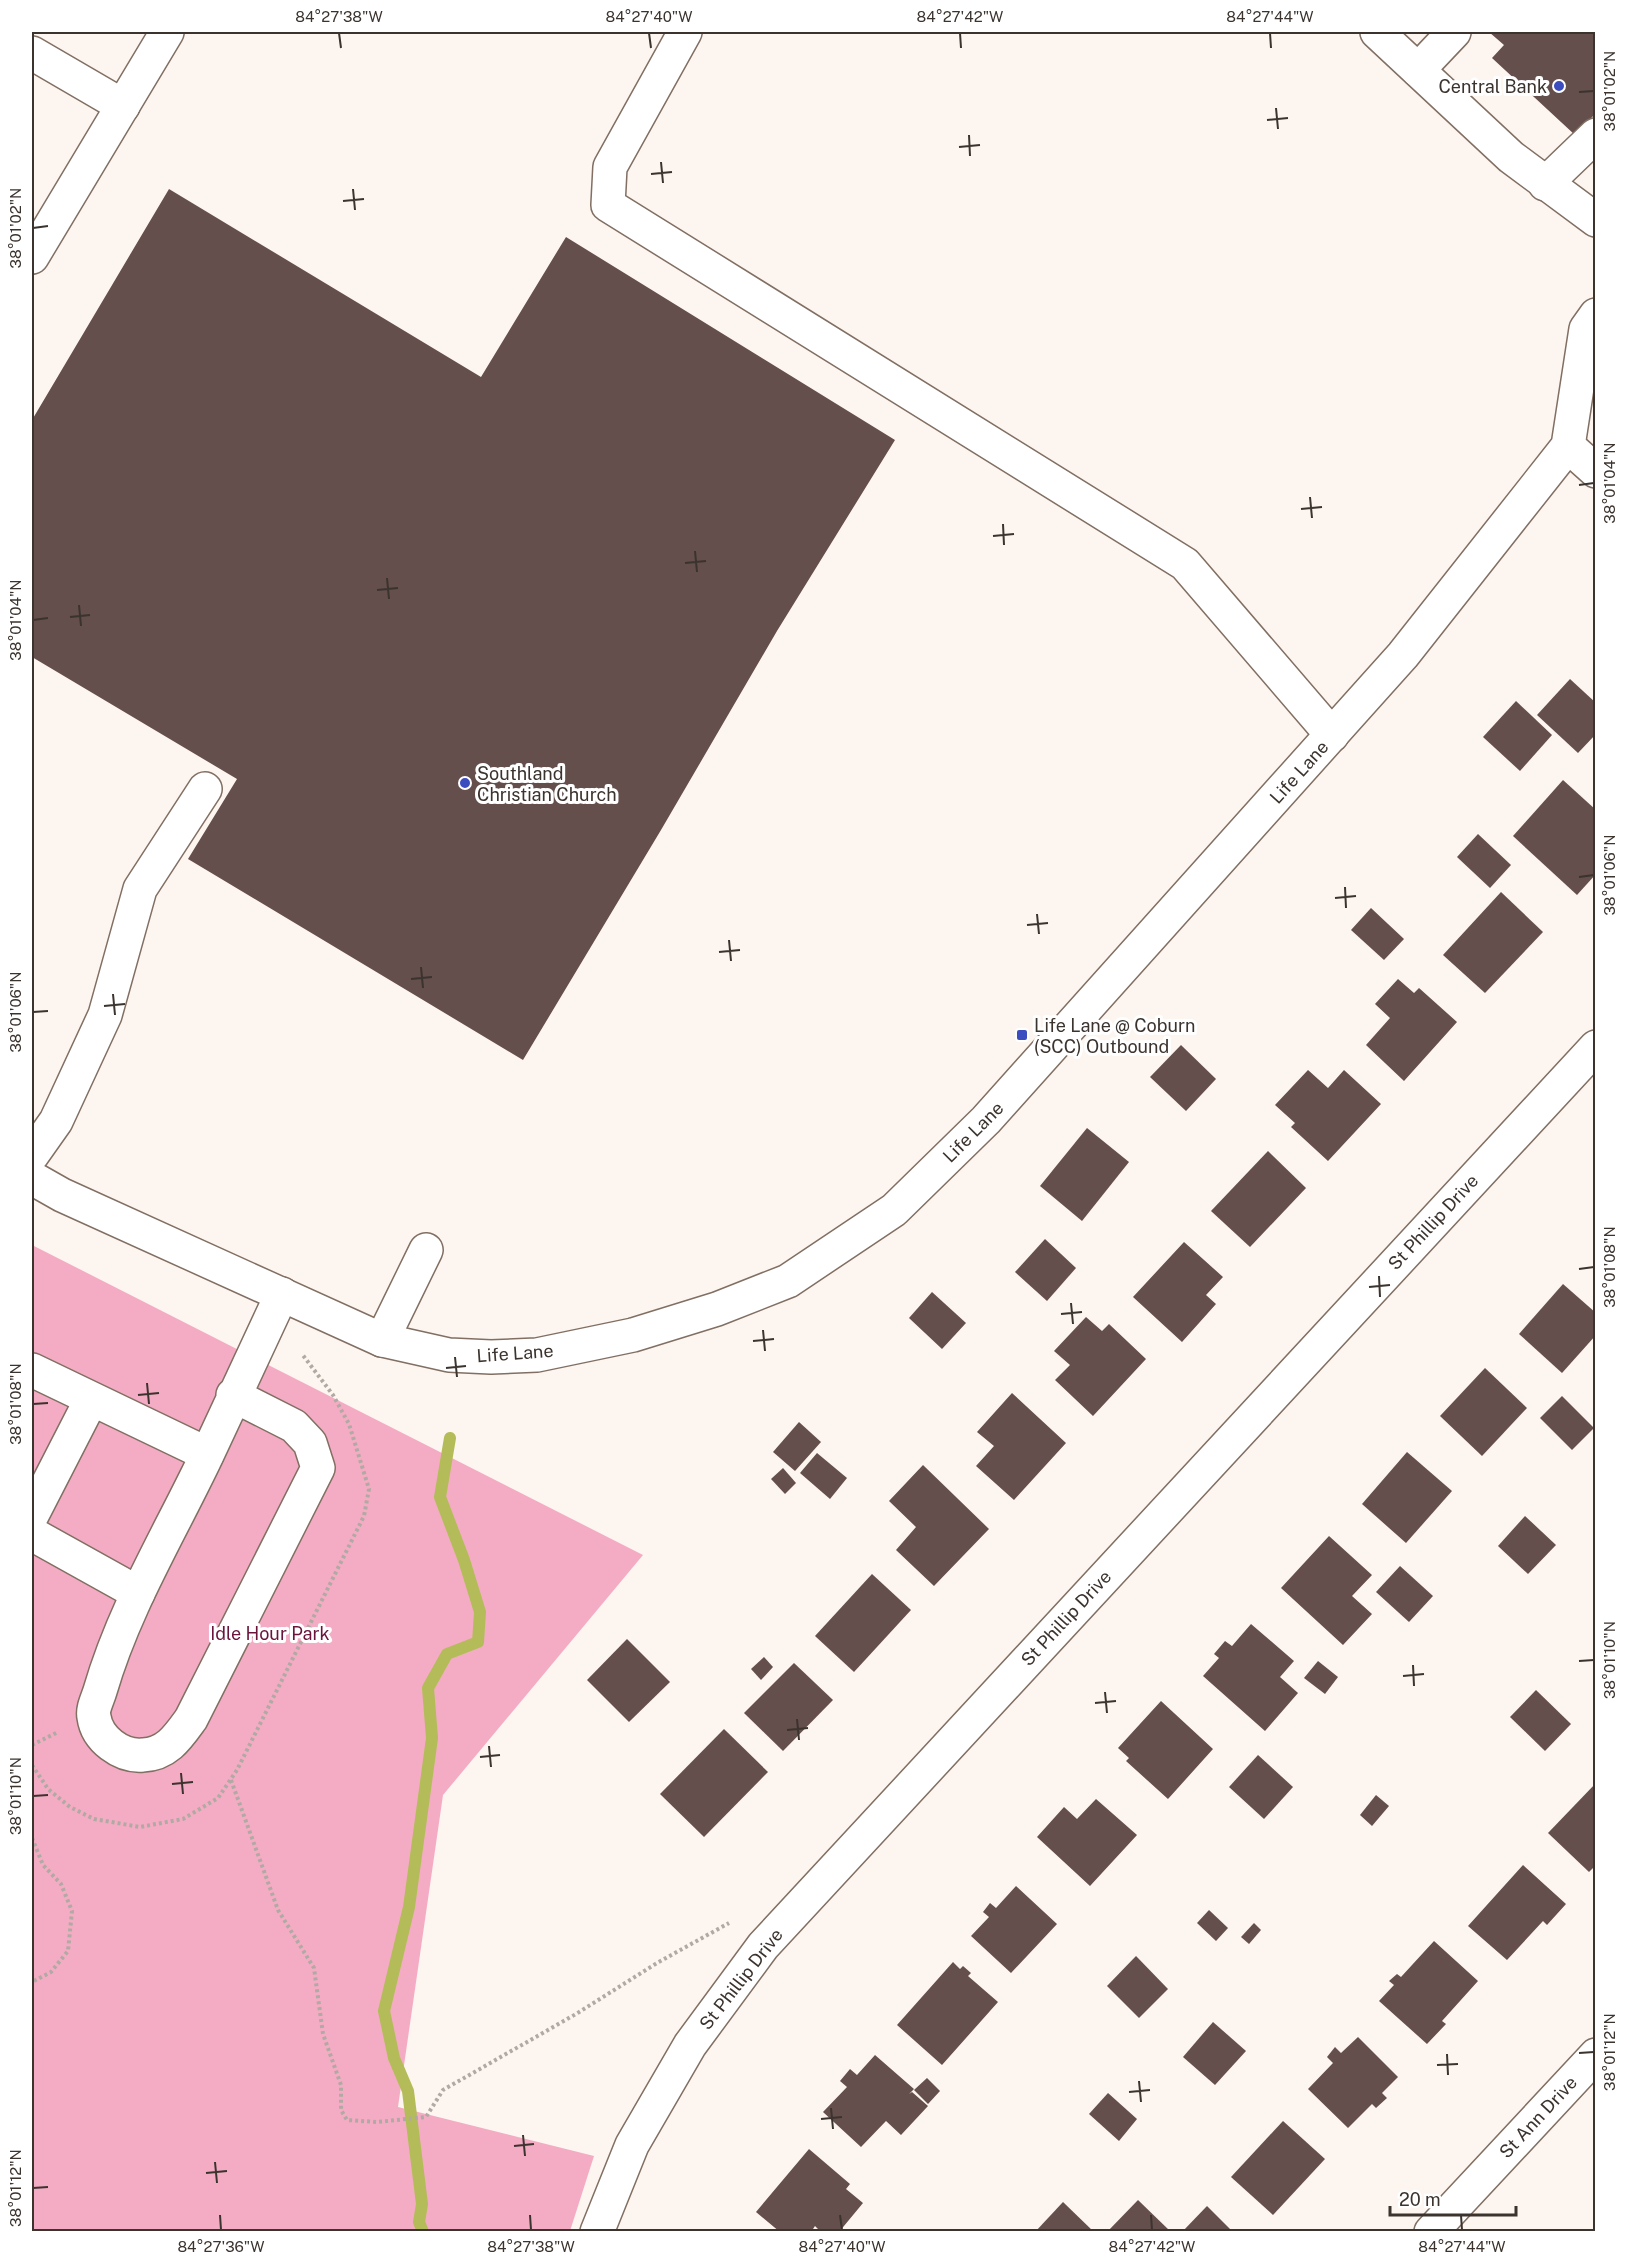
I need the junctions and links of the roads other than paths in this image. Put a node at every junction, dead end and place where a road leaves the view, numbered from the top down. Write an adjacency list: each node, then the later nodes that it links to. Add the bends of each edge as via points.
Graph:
1 (167, 32): 7 (street)
2 (685, 32): 15 (street, via 610,167 608,206 1185,564)
3 (1377, 32): 6 (street)
4 (1454, 32): 6 (street)
5 (32, 53): 7 (street)
6 (1418, 70): 9 (street, via 1511,158)
7 (123, 106): 11 (street)
8 (1596, 135): 9 (street)
9 (1545, 184): 10 (street)
10 (1596, 220)
11 (32, 257)
12 (1596, 315): 13 (street, Life Lane, via 1586,330)
13 (1568, 446): 14 (street); 15 (street, Life Lane, via 1403,655)
14 (1596, 471)
15 (1332, 735): 22 (street, Life Lane, via 986,1120 894,1210 788,1281 647,1331 537,1355 449,1355)
16 (205, 789): 18 (street, via 140,889 105,1015 56,1121)
17 (1596, 1047): 31 (street, St Phillip Drive, via 763,1946 690,2045 632,2145)
18 (32, 1155)
19 (32, 1178): 21 (street, Life Lane, via 62,1196)
20 (426, 1250): 22 (street)
21 (282, 1294): 22 (street, Life Lane); 24 (street)
22 (382, 1340)
23 (32, 1370): 25 (street)
24 (233, 1395): 26 (street); 29 (street, via 294,1426 310,1443 318,1468 191,1719 172,1745 153,1755 134,1756 114,1748 99,1732 93,1715 109,1658)
25 (91, 1400): 26 (street); 27 (street)
26 (207, 1455): 29 (street)
27 (32, 1515)
28 (32, 1534): 29 (street)
29 (138, 1593)
30 (1596, 2055): 32 (street, St Ann Drive)
31 (597, 2232)
32 (1431, 2232)

